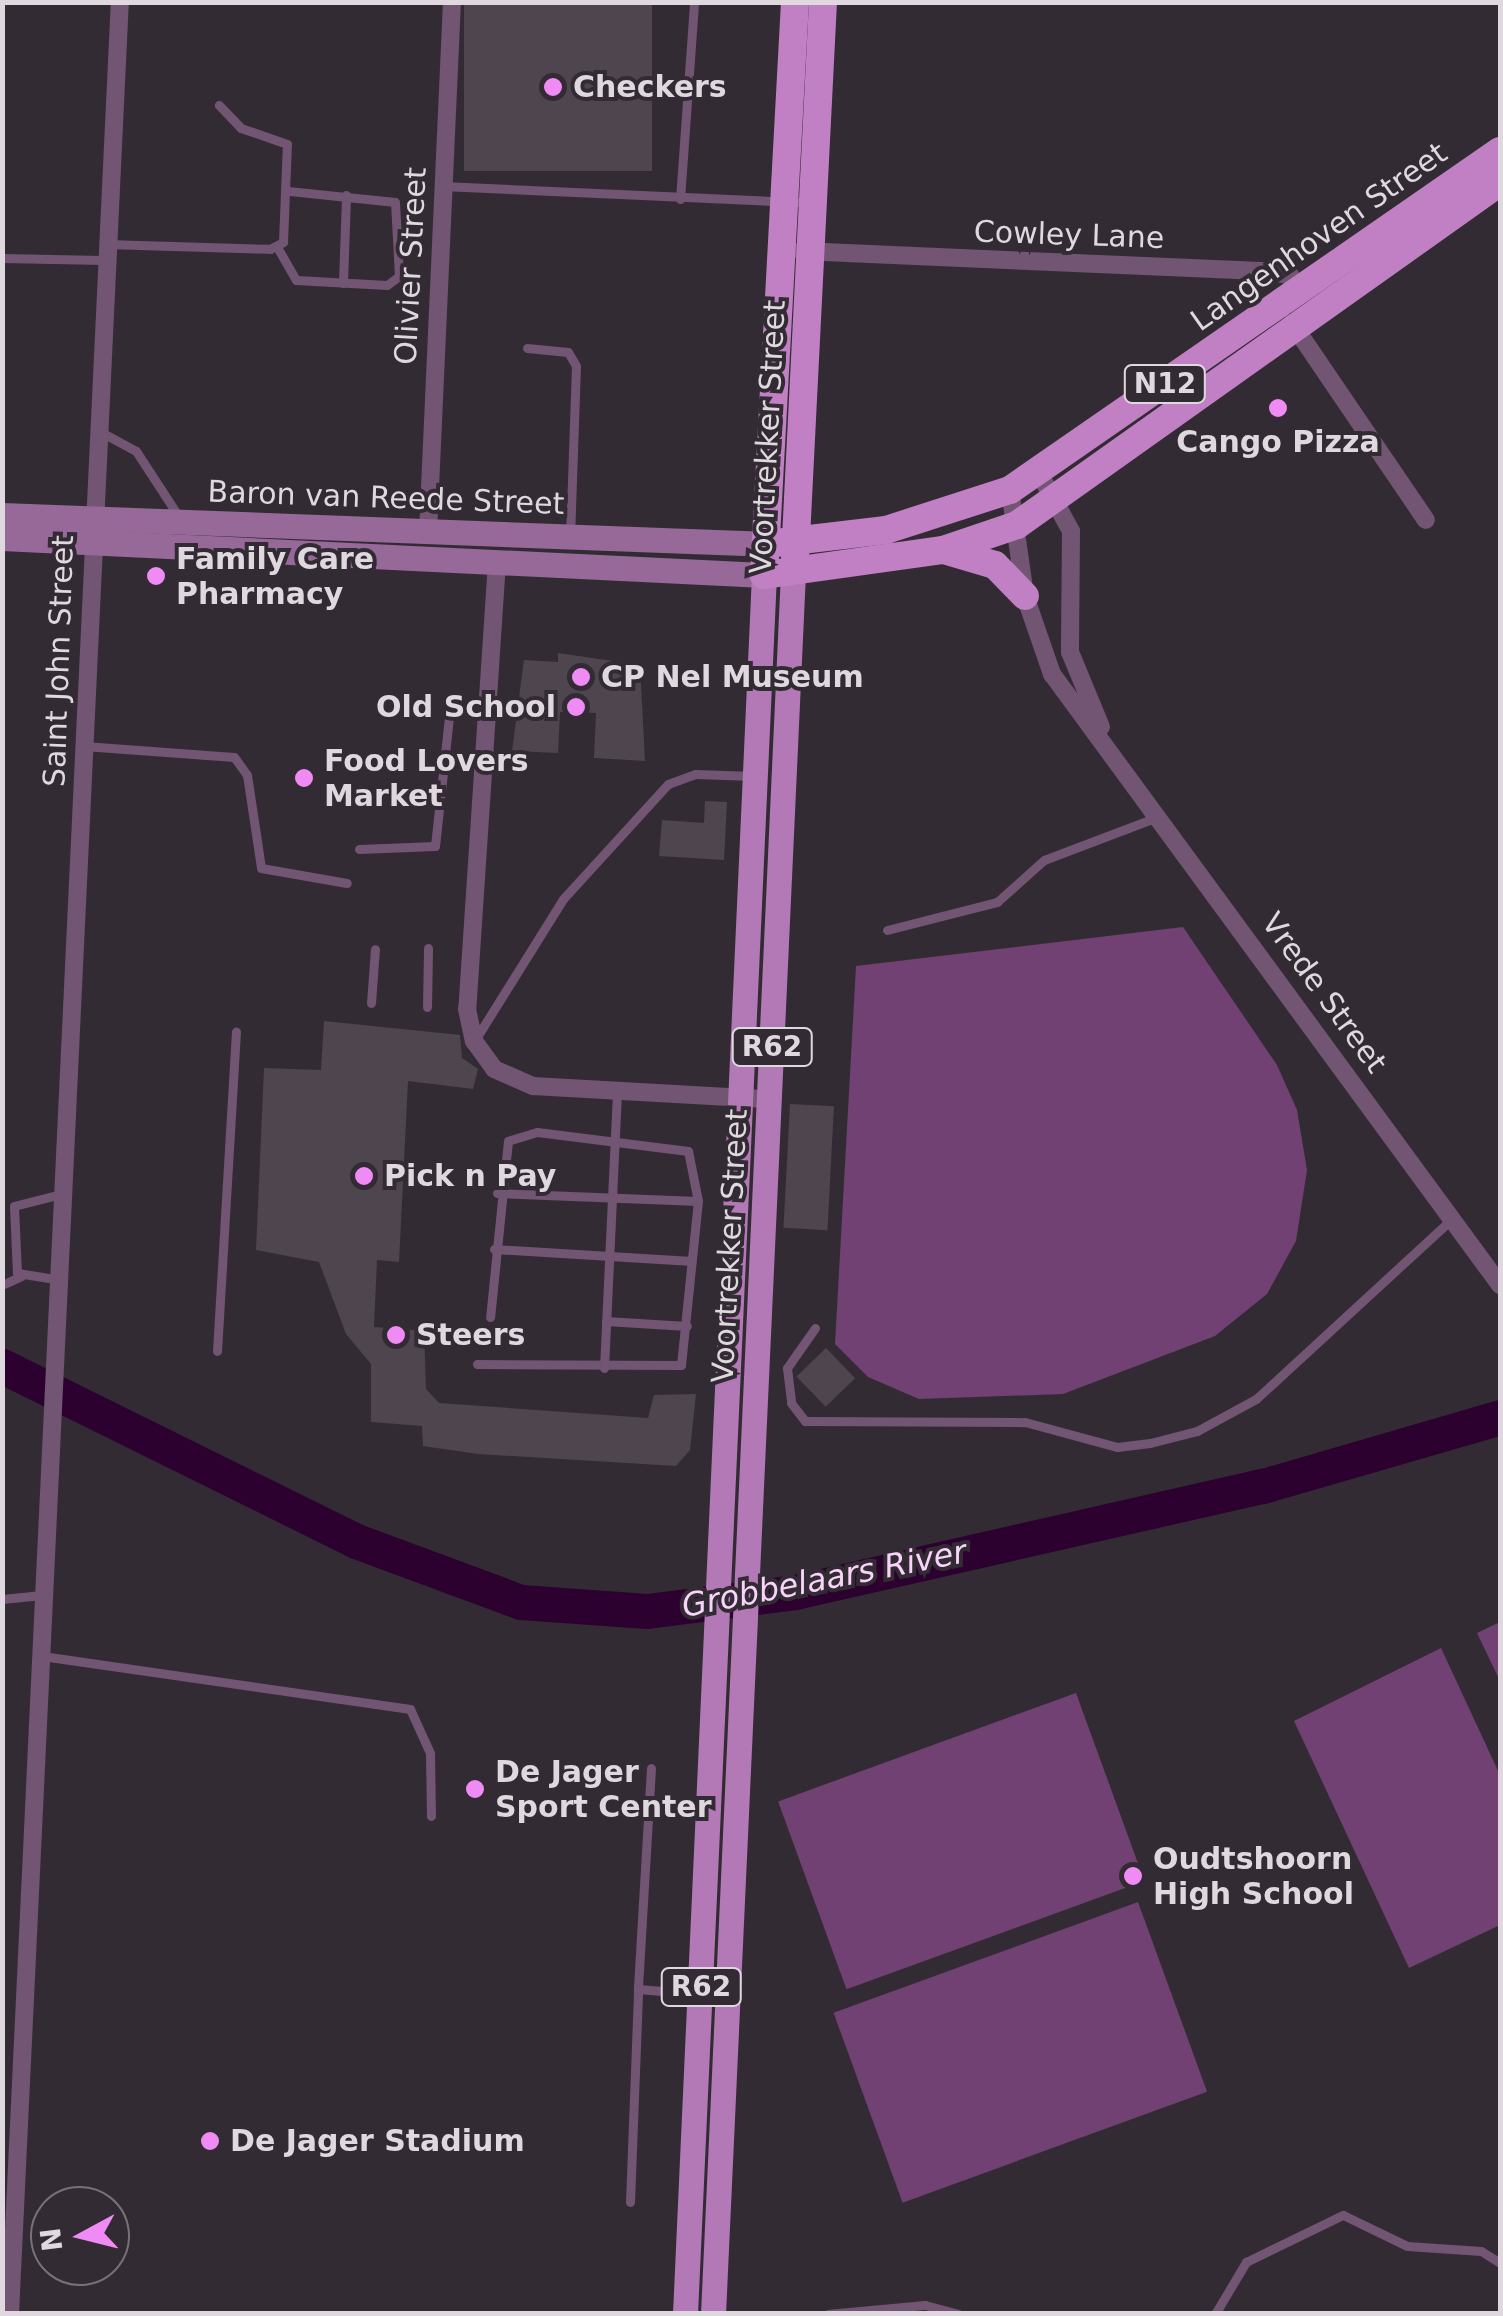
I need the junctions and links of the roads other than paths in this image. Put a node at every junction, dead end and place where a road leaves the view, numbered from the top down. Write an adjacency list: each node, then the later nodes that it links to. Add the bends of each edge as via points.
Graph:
1 (120, 2): 16 (street, Saint John Street)
2 (452, 2): 9 (street, Olivier Street)
3 (694, 2): 12 (lane)
4 (796, 2): 13 (highway, Voortrekker Street)
5 (823, 2): 13 (highway, Voortrekker Street)
6 (219, 105): 10 (lane, via 241,128 287,144)
7 (1500, 151): 19 (highway, Langenhoven Street / N12)
8 (1500, 182): 20 (highway, Langenhoven Street / N12)
9 (442, 186): 12 (lane); 31 (street, Olivier Street)
10 (288, 191): 11 (lane); 14 (lane)
11 (346, 195): 18 (lane); 18 (lane, via 397,206 399,276 387,285)
12 (680, 199): 13 (lane)
13 (800, 204): 15 (highway, Voortrekker Street)
14 (277, 247): 16 (lane); 18 (lane, via 291,277)
15 (797, 250): 19 (street, Cowley Lane, via 1261,271 1290,275); 34 (highway, Voortrekker Street); 35 (highway, Voortrekker Street)
16 (103, 252): 17 (lane); 22 (street, Saint John Street)
17 (2, 258)
18 (343, 283)
19 (1302, 288): 20 (street); 23 (highway, Langenhoven Street / N12)
20 (1294, 330): 25 (highway, Langenhoven Street / N12); 27 (street)
21 (527, 348): 33 (lane, via 568,352 576,366)
22 (95, 430): 28 (lane, via 136,451); 30 (street, Saint John Street)
23 (1039, 473): 24 (highway, Langenhoven Street / N12); 25 (street, Vrede Street)
24 (1010, 490): 29 (street, Vrede Street); 34 (highway, Langenhoven Street / N12, via 886,530)
25 (1058, 499): 29 (highway, Langenhoven Street / N12); 42 (street, Vrede Street, via 1072,531 1070,652)
26 (2, 515): 30 (main road, Baron van Reede Street)
27 (1426, 520)
28 (182, 522): 30 (main road, Baron van Reede Street); 31 (main road, Baron van Reede Street)
29 (1017, 525): 36 (highway, Langenhoven Street / N12); 40 (street, Vrede Street)
30 (91, 530): 32 (main road, Baron van Reede Street); 37 (main road, Baron van Reede Street); 43 (street, Saint John Street)
31 (428, 532): 33 (main road, Baron van Reede Street)
32 (2, 538)
33 (570, 538): 35 (main road, Baron van Reede Street)
34 (797, 543): 35 (highway, N12); 38 (highway, Voortrekker Street / R62)
35 (767, 544): 39 (highway, Voortrekker Street)
36 (943, 550): 38 (highway, Langenhoven Street / N12); 40 (highway, via 995,565)
37 (497, 562): 39 (main road, Baron van Reede Street); 41 (street)
38 (793, 574): 39 (highway, Langenhoven Street); 57 (main road, Voortrekker Street / R62)
39 (764, 575): 44 (main road, Voortrekker Street / R62)
40 (1025, 596): 42 (street, Vrede Street, via 1052,674)
41 (488, 700): 46 (lane, via 450,709 435,846); 54 (street, via 467,1009)
42 (1103, 733): 45 (street, Vrede Street)
43 (84, 746): 47 (lane, via 238,760 261,868); 60 (street, Saint John Street)
44 (756, 776): 54 (lane, via 695,774 668,784 563,899); 56 (main road, Voortrekker Street / R62)
45 (1162, 814): 48 (lane, via 1044,860 997,902); 63 (street, Vrede Street)
46 (359, 849)
47 (347, 884)
48 (887, 930)
49 (428, 948): 52 (lane)
50 (376, 949): 51 (lane)
51 (370, 1004)
52 (426, 1007)
53 (236, 1032): 75 (lane)
54 (474, 1041): 55 (street, via 515,1080)
55 (617, 1091): 56 (street); 58 (lane)
56 (743, 1097): 57 (street); 84 (main road, Voortrekker Street / R62, via 716,1660)
57 (769, 1099): 84 (main road, Voortrekker Street / R62, via 744,1666)
58 (615, 1139): 59 (lane, via 518,1135 501,1151); 61 (lane); 62 (lane, via 688,1150)
59 (498, 1193): 61 (lane); 64 (lane)
60 (62, 1194): 67 (lane, via 17,1200); 68 (street, Saint John Street)
61 (612, 1197): 62 (lane); 65 (lane)
62 (698, 1201): 66 (lane)
63 (1452, 1218): 70 (street, Vrede Street); 74 (lane, via 1267,1391 1198,1431 1150,1443 1117,1447 1024,1422 805,1421 790,1403 787,1368)
64 (494, 1249): 65 (lane); 71 (lane)
65 (609, 1259): 66 (lane); 72 (lane)
66 (692, 1261): 73 (lane)
67 (21, 1276): 68 (lane); 69 (lane)
68 (56, 1278): 78 (street, Saint John Street)
69 (2, 1285)
70 (1500, 1285)
71 (490, 1317)
72 (606, 1321): 73 (lane); 77 (lane)
73 (687, 1326): 77 (lane, via 681,1365)
74 (815, 1328)
75 (217, 1351)
76 (478, 1364): 77 (lane)
77 (604, 1368)
78 (42, 1596): 79 (lane); 80 (street)
79 (2, 1599)
80 (42, 1656): 82 (lane, via 410,1708 430,1753); 87 (street)
81 (651, 1768): 83 (lane)
82 (431, 1816)
83 (638, 1989): 84 (lane); 85 (lane)
84 (713, 1996): 88 (main road, Voortrekker Street / R62); 89 (main road, Voortrekker Street / R62)
85 (630, 2202)
86 (1500, 2263): 92 (lane, via 1481,2250 1406,2246 1356,2218 1331,2217 1246,2262)
87 (10, 2314)
88 (685, 2314)
89 (712, 2314)
90 (828, 2314): 91 (lane, via 926,2305)
91 (958, 2314)
92 (1215, 2314)

